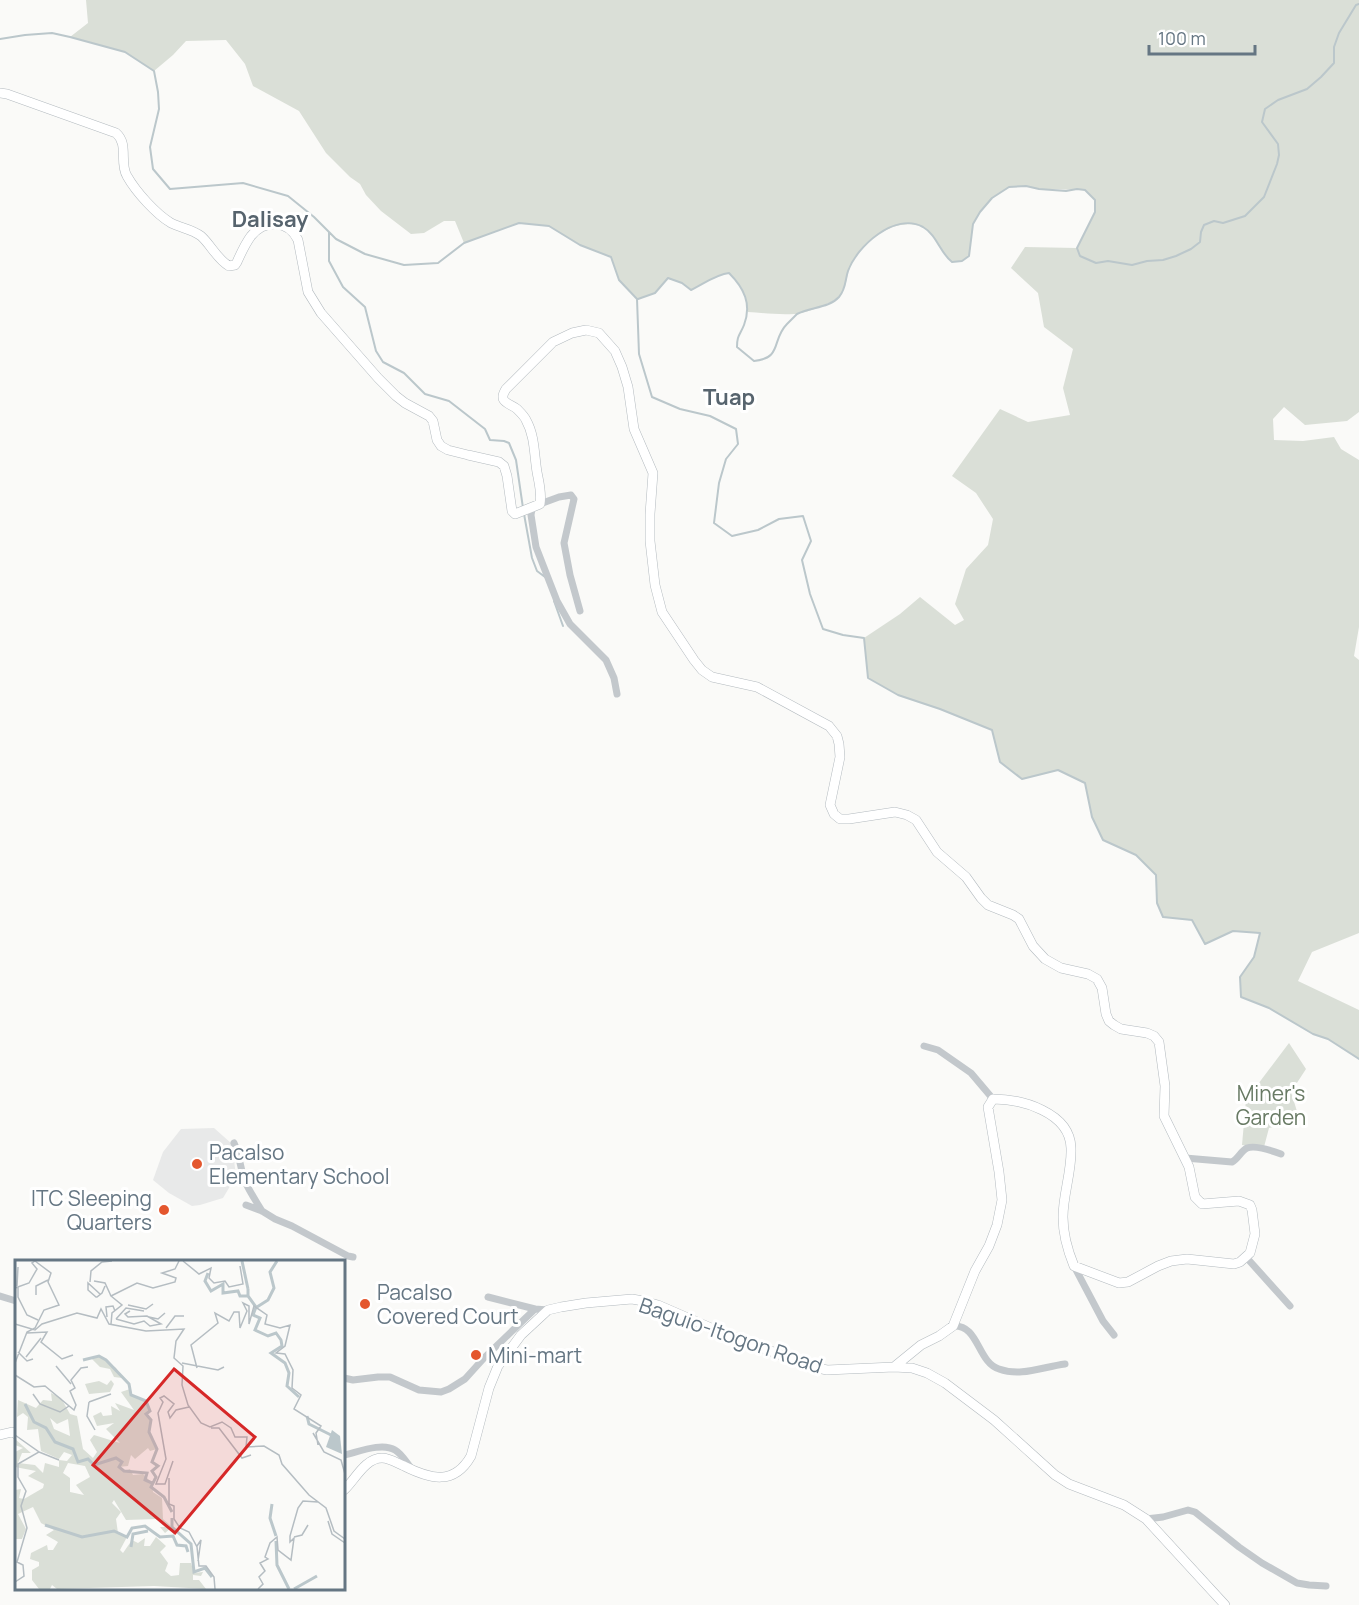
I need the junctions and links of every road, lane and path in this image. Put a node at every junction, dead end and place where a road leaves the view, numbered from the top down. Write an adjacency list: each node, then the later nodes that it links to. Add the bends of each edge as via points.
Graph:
1 (0, 93): 2 (street, via 117,133 123,143 123,167 132,183 164,219 197,233 229,266 235,265 260,228 281,224 294,232 308,292 321,313 378,378 405,403 433,421 441,446 504,466 512,511 516,514)
2 (536, 507): 3 (street, via 558,497 574,498 564,543); 4 (street, via 531,515 536,547 558,601 570,624 606,660); 9 (street, via 542,496 534,440 526,420 517,408 506,404 503,394 553,342 586,330 598,333 615,351 622,367 634,429 653,473 650,541 658,601 688,652 712,677 756,687 829,726 837,736 840,757 830,805 834,814 849,819 895,812 916,820 937,852 966,877 988,905 1019,920 1045,959 1096,979 1102,988 1109,1021 1121,1029 1147,1033 1160,1042 1164,1116)
3 (580, 611)
4 (617, 694)
5 (924, 1046): 6 (street, via 938,1050 971,1073)
6 (993, 1099): 14 (street, via 1044,1110 1067,1133 1071,1149 1064,1235); 21 (street, via 988,1107 1002,1200 989,1246)
7 (234, 1143): 11 (street, via 248,1188)
8 (1281, 1154): 9 (street, via 1251,1147 1232,1162)
9 (1185, 1158): 13 (street, via 1195,1197 1202,1204 1239,1201 1250,1205 1255,1234)
10 (246, 1205): 11 (street)
11 (262, 1210): 12 (street)
12 (353, 1257)
13 (1246, 1257): 14 (street, via 1234,1264 1171,1261 1128,1282); 18 (street)
14 (1074, 1266): 22 (street)
15 (0, 1296): 17 (street)
16 (488, 1297): 19 (street)
17 (15, 1300)
18 (1290, 1306)
19 (535, 1309): 20 (street); 25 (street, via 465,1379 441,1392 419,1390 390,1377)
20 (548, 1310): 24 (street, Baguio-Itogon Road, via 632,1299 658,1305 813,1368); 29 (street, via 520,1335 498,1366 466,1465 459,1472 440,1478)
21 (953, 1326): 23 (street, via 966,1328 985,1358 999,1370 1016,1373); 24 (street)
22 (1114, 1335)
23 (1065, 1364)
24 (894, 1367): 31 (street, Baguio-Itogon Road, via 912,1368 945,1383 994,1420 1055,1475 1124,1505)
25 (345, 1378)
26 (15, 1434): 27 (street)
27 (0, 1435)
28 (345, 1455): 29 (street, via 377,1446 389,1447)
29 (412, 1470): 30 (street, via 391,1460 374,1460)
30 (345, 1489)
31 (1146, 1519): 32 (street, via 1195,1512 1239,1547 1297,1583); 33 (street, Baguio-Itogon Road)
32 (1326, 1586)
33 (1225, 1605)

